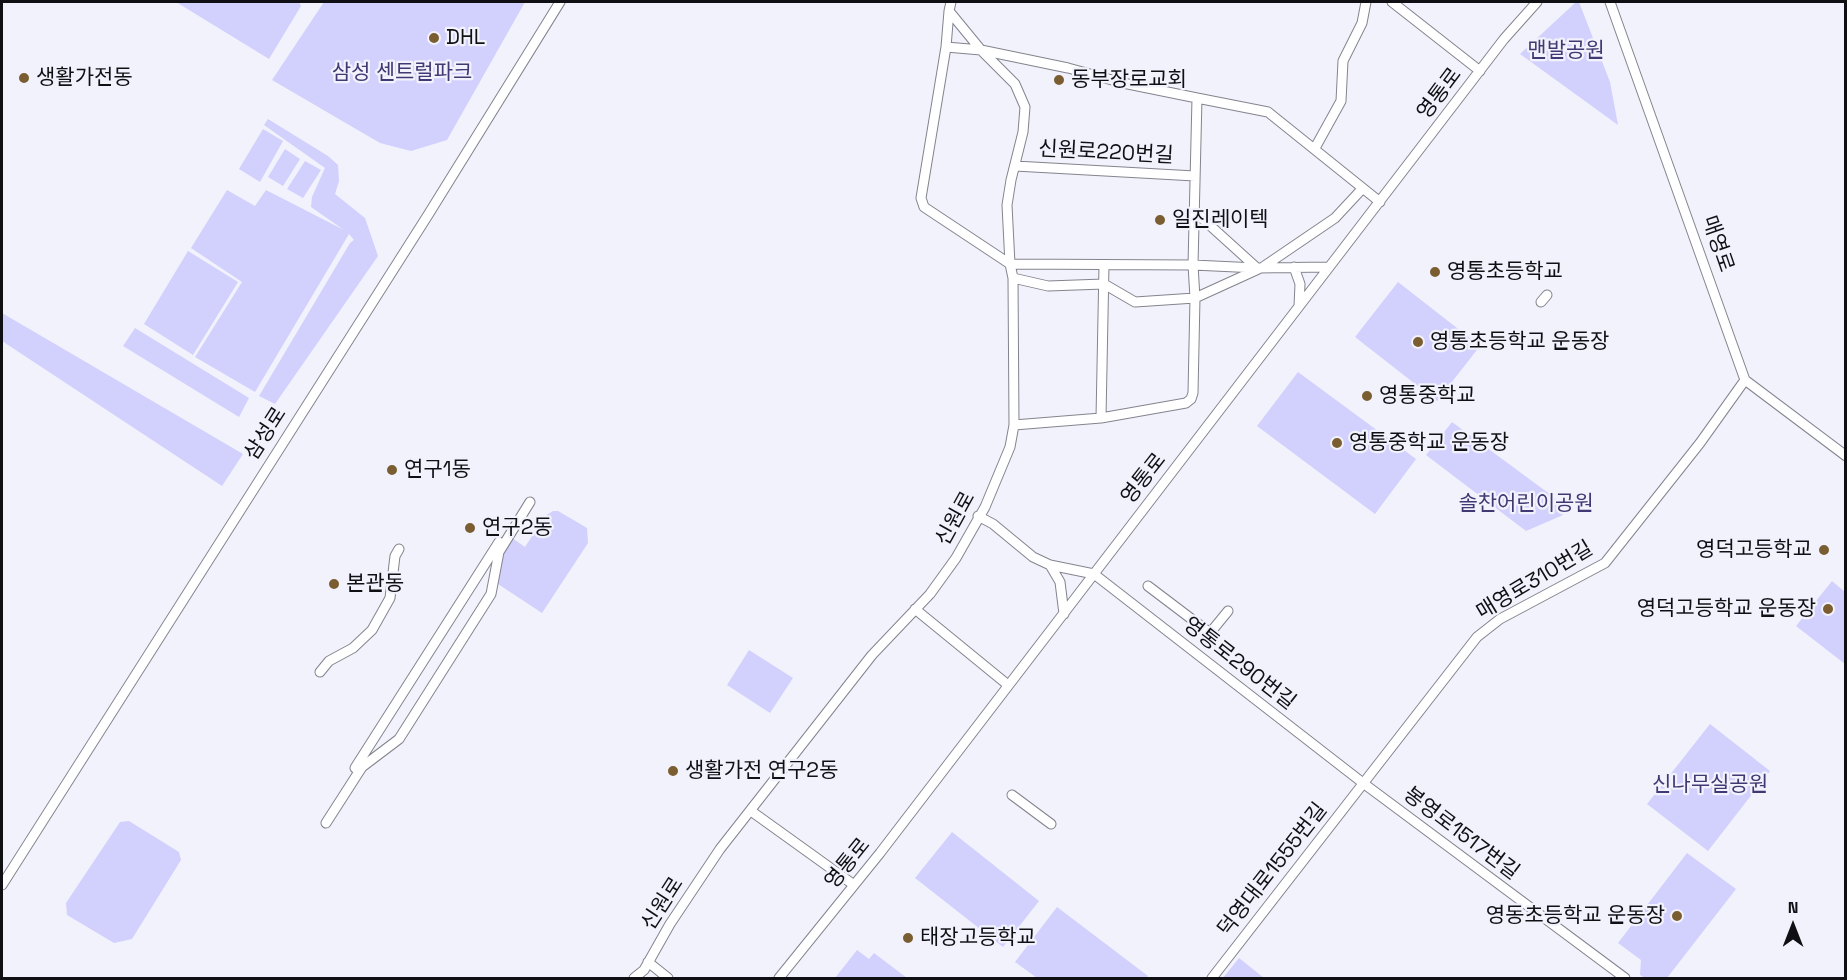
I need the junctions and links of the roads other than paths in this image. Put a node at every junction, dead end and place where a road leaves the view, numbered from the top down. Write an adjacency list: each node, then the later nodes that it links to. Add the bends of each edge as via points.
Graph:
1 (560, 2): 46 (street, 삼성로)
2 (1366, 2): 11 (street, via 1362,23 1343,61 1341,100)
3 (1392, 2): 9 (street)
4 (1610, 2): 27 (street, 매영로)
5 (1532, 3): 9 (street, 영통로)
6 (950, 6): 7 (street); 8 (street, 신원로)
7 (946, 47): 8 (street); 17 (street, via 921,203)
8 (981, 50): 10 (street); 12 (street, 신원로, via 1015,84 1023,99 1024,124)
9 (1480, 71): 15 (street, 영통로)
10 (1197, 98): 11 (street, via 1268,112); 13 (street)
11 (1315, 148): 14 (street)
12 (1015, 166): 13 (street, 신원로220번길); 17 (street, 신원로, via 1007,205)
13 (1195, 176): 16 (street)
14 (1362, 189): 15 (street); 20 (street, via 1335,218)
15 (1380, 202): 22 (street, 영통로)
16 (1194, 211): 19 (street); 20 (street)
17 (1010, 264): 18 (street); 23 (street, 신원로)
18 (1104, 265): 19 (street); 24 (street)
19 (1192, 265): 20 (street); 25 (street)
20 (1260, 267): 21 (street); 25 (street)
21 (1294, 267): 22 (street); 26 (street, via 1300,284)
22 (1328, 267): 26 (street, 영통로)
23 (1013, 278): 24 (street, via 1048,286); 29 (street, 신원로)
24 (1104, 284): 25 (street, via 1135,302); 28 (street)
25 (1195, 298): 28 (street, via 1191,399)
26 (1299, 306): 35 (street, 영통로)
27 (1745, 380): 30 (street); 42 (street, 매영로310번길, via 1605,563 1500,619 1478,637)
28 (1101, 418): 29 (street)
29 (1014, 424): 32 (street, 신원로, via 1010,447)
30 (1845, 456)
31 (528, 501): 31 (street, via 499,552 491,594 399,739 362,767 324,821)
32 (978, 516): 34 (street, via 1026,553); 37 (street, 신원로, via 956,558)
33 (399, 549): 40 (street, via 390,598 375,625 353,648 329,661)
34 (1050, 565): 35 (street); 39 (street, via 1060,582)
35 (1094, 574): 39 (street, 영통로); 42 (street, 영통로290번길)
36 (1148, 585): 38 (street, via 1210,633)
37 (915, 609): 41 (street); 44 (street, 신원로, via 872,655)
38 (1228, 611)
39 (1064, 614): 41 (street, 영통로)
40 (320, 672)
41 (1008, 686): 47 (street, 영통로)
42 (1363, 783): 52 (street, 덕영대로1555번길); 53 (street, 봉영로1517번길)
43 (1012, 795): 45 (street)
44 (751, 811): 47 (street); 48 (street, 신원로, via 708,868)
45 (1051, 824)
46 (2, 885)
47 (854, 885): 51 (street, 영통로)
48 (648, 962): 49 (street, 신원로); 50 (street)
49 (634, 978)
50 (668, 978)
51 (779, 978)
52 (1212, 978)
53 (1625, 978)

